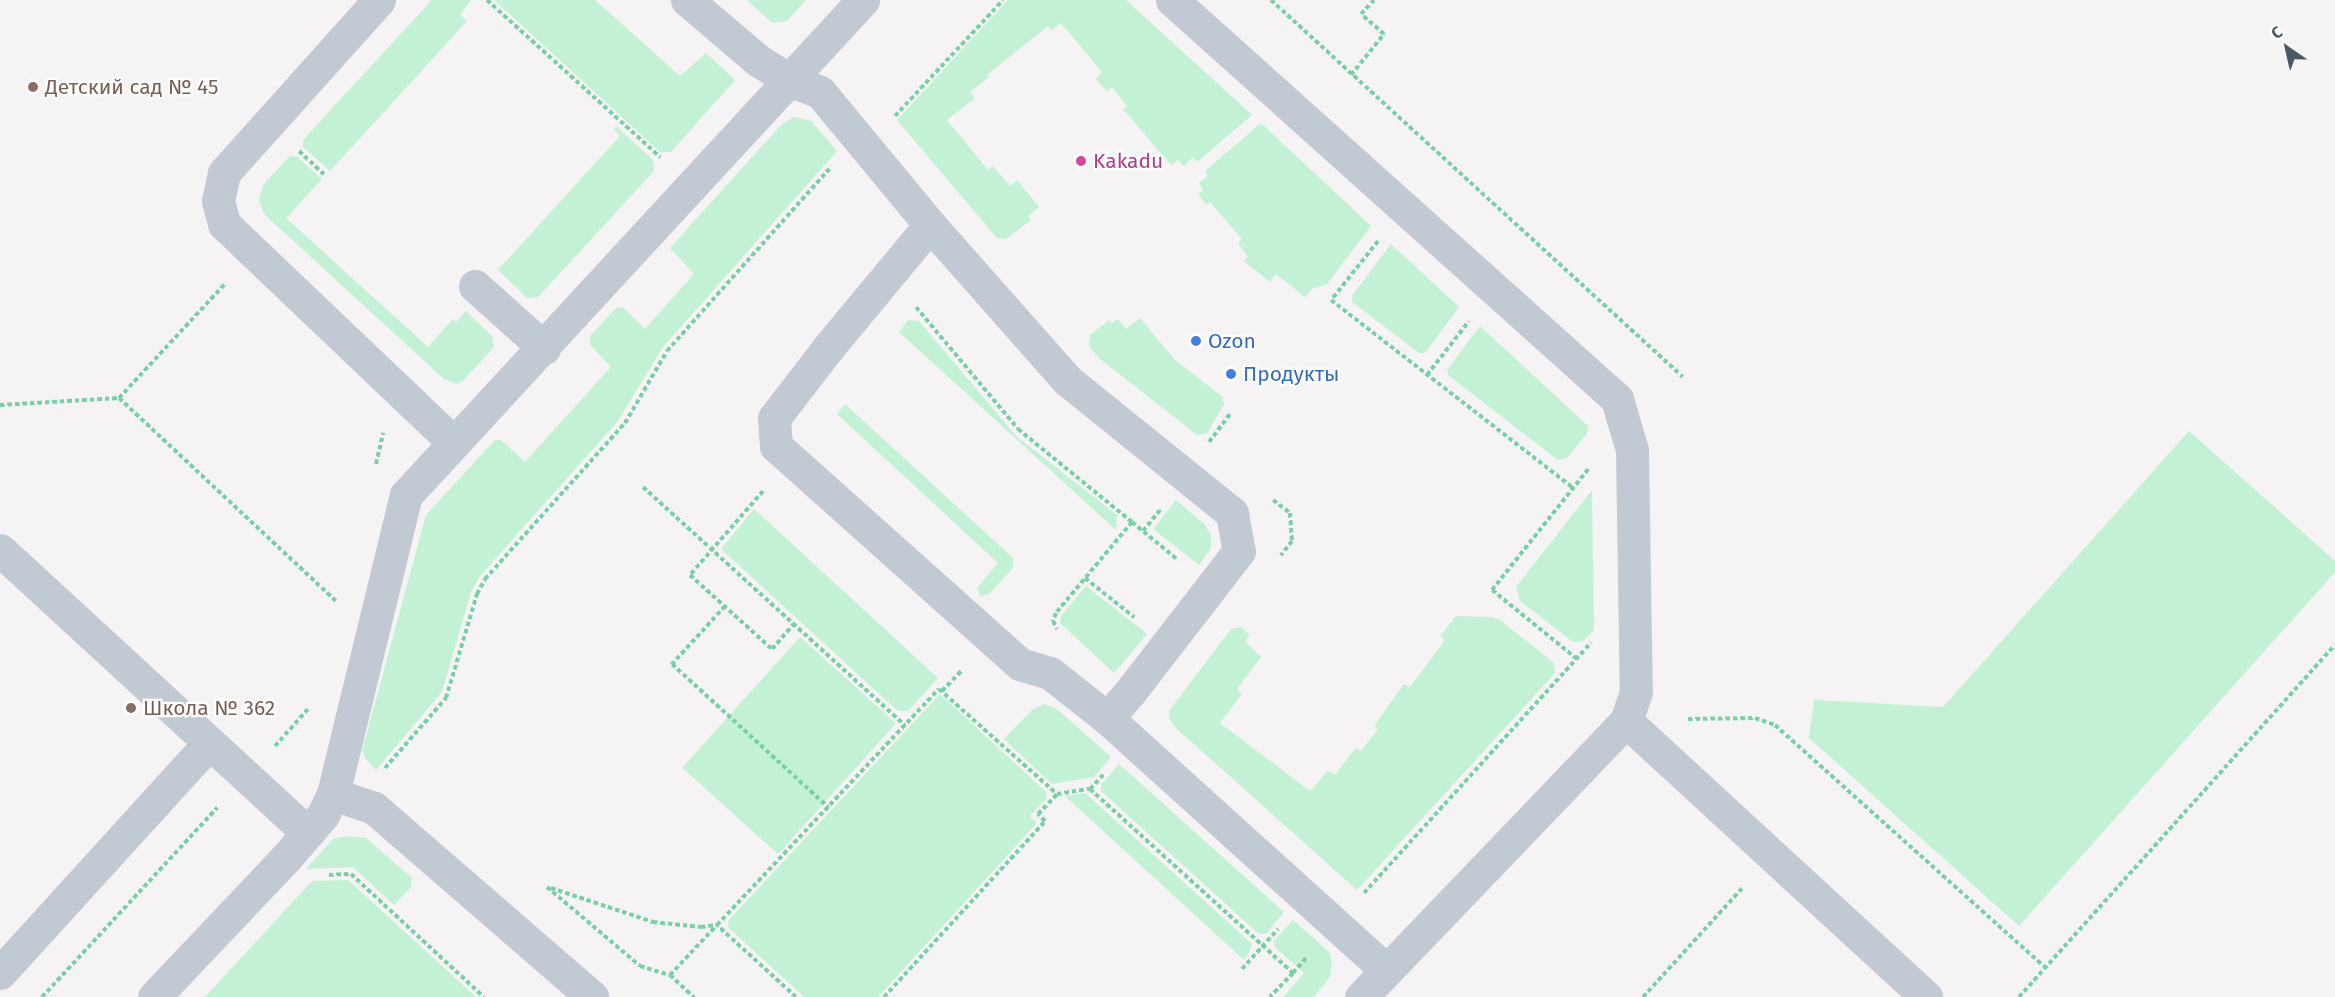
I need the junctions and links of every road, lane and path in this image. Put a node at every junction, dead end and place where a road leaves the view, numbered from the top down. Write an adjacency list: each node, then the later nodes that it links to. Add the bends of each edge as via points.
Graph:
1 (380, 0): 17 (lane, via 224,173 218,201 224,224)
2 (487, 0): 13 (path)
3 (687, 0): 10 (lane, via 759,61)
4 (863, 0): 10 (lane)
5 (1003, 0): 11 (path, via 890,121)
6 (1172, 0): 43 (lane, via 1617,399 1632,450 1636,692)
7 (1271, 0): 9 (path)
8 (1374, 0): 9 (path, via 1361,14 1384,34)
9 (1351, 75): 23 (path)
10 (789, 80): 11 (lane, via 820,92); 21 (lane)
11 (861, 141): 15 (lane); 46 (path, via 837,160 668,351 625,423 485,579 446,698)
12 (292, 145): 14 (path)
13 (667, 164)
14 (324, 174)
15 (930, 225): 42 (lane, via 1067,380 1232,513 1239,551); 42 (lane, via 774,418 776,446 1020,664 1050,673)
16 (1379, 240): 22 (path, via 1331,300)
17 (254, 253): 24 (path); 25 (lane)
18 (475, 286): 21 (lane)
19 (916, 306): 38 (path, via 1018,429 1132,522 1056,613 1053,621)
20 (1475, 312): 22 (path)
21 (544, 348): 27 (lane)
22 (1427, 375): 31 (path)
23 (1683, 377)
24 (118, 398): 26 (path); 36 (path)
25 (407, 399): 27 (lane); 29 (path, via 386,422)
26 (0, 405)
27 (453, 442): 36 (lane, via 406,495)
28 (1591, 466): 31 (path)
29 (375, 468)
30 (643, 487): 44 (path)
31 (1573, 488): 40 (path, via 1492,590)
32 (1271, 498): 34 (path, via 1290,513 1292,541)
33 (0, 550): 45 (lane)
34 (1279, 559)
35 (725, 606): 50 (path, via 672,664)
36 (372, 634): 48 (lane)
37 (1596, 637): 40 (path)
38 (1066, 638)
39 (2335, 645): 58 (path)
40 (1577, 659): 55 (path)
41 (312, 706): 47 (path)
42 (1107, 717): 54 (lane)
43 (1626, 721): 52 (lane); 58 (path, via 1755,718 1775,725); 60 (lane)
44 (905, 725): 49 (path, via 939,688); 50 (path)
45 (209, 743): 47 (lane); 61 (lane)
46 (380, 774)
47 (246, 778): 51 (lane); 64 (path)
48 (333, 794): 51 (lane, via 323,815); 67 (lane, via 374,808)
49 (1057, 794): 57 (path, via 1090,789); 70 (path, via 1038,814 1045,821)
50 (828, 807): 56 (path)
51 (308, 832): 53 (lane)
52 (1772, 855): 73 (path); 74 (lane)
53 (286, 858): 65 (lane); 66 (path, via 308,876 351,874)
54 (1307, 897): 55 (lane); 57 (path)
55 (1336, 924): 60 (lane); 62 (path)
56 (717, 925): 63 (path); 63 (path, via 653,922 547,887 640,966); 69 (path)
57 (1263, 945): 59 (path); 62 (path)
58 (2046, 968): 75 (path)
59 (1242, 969)
60 (1386, 970): 72 (lane)
61 (0, 973)
62 (1293, 973): 71 (path)
63 (670, 975): 68 (path)
64 (42, 997)
65 (154, 997)
66 (484, 997)
67 (592, 997)
68 (694, 997)
69 (796, 997)
70 (884, 997)
71 (1270, 997)
72 (1361, 997)
73 (1643, 997)
74 (1926, 997)
75 (2019, 997)

